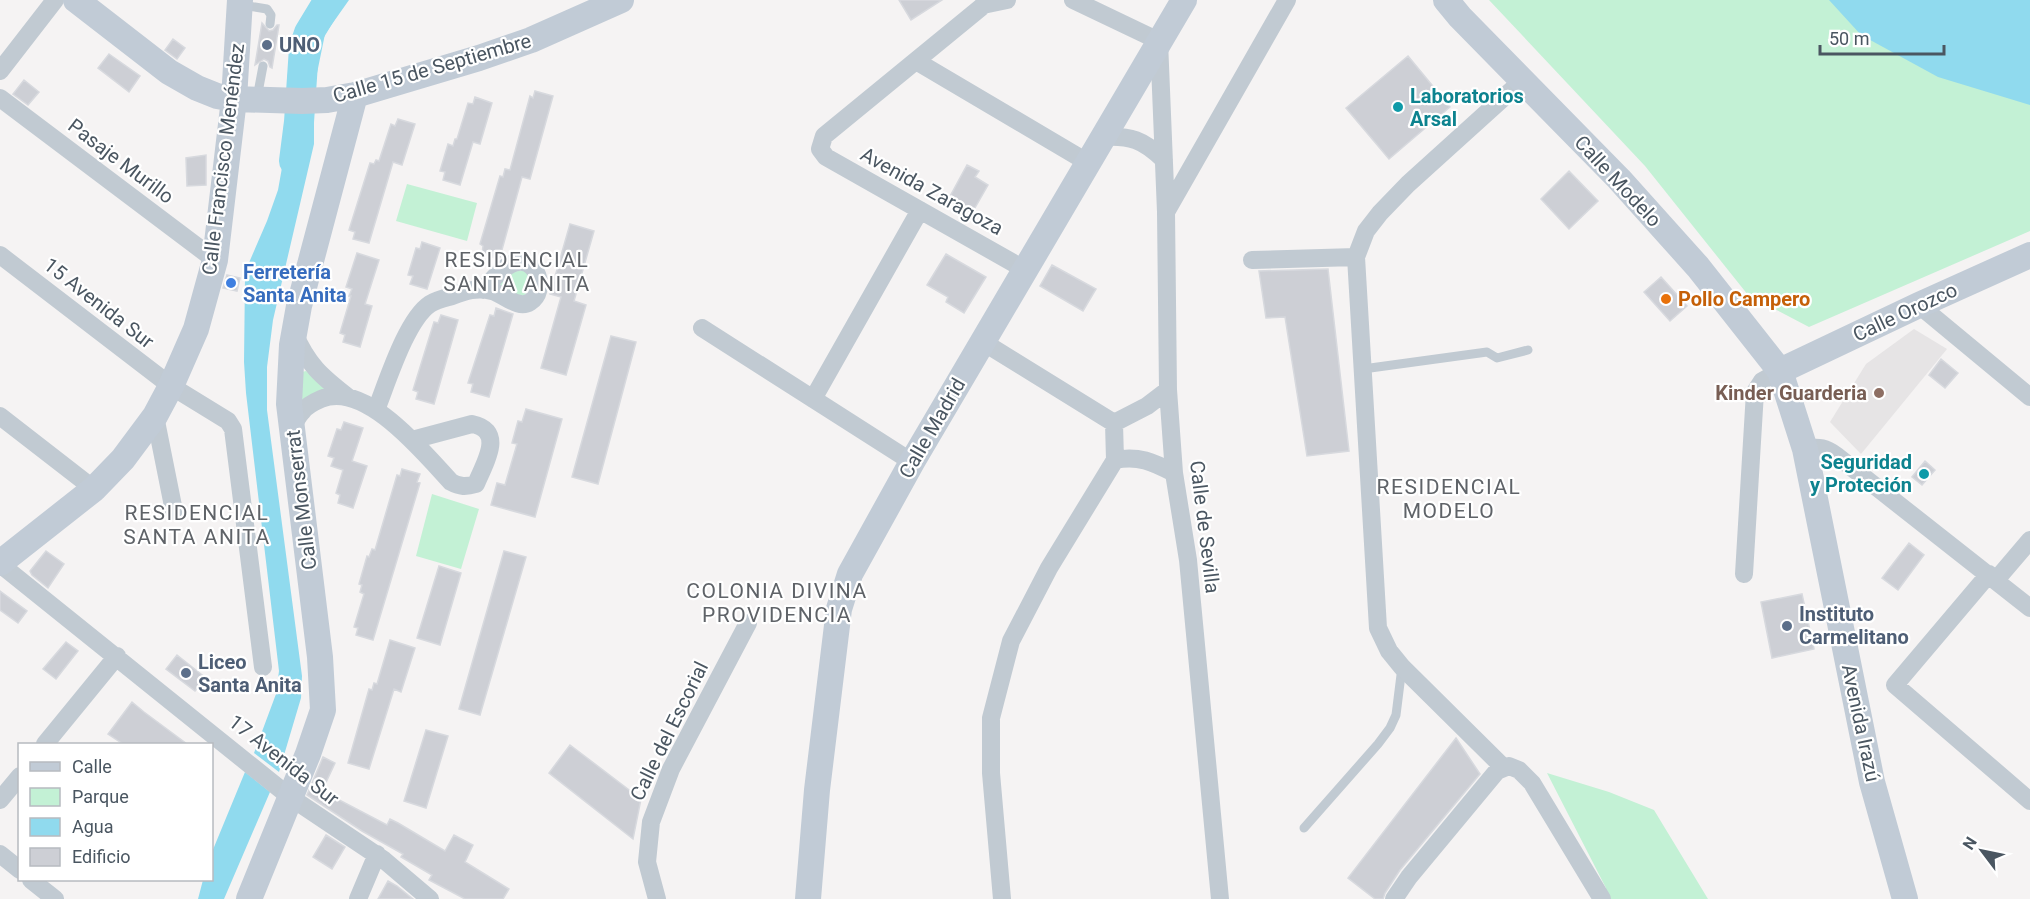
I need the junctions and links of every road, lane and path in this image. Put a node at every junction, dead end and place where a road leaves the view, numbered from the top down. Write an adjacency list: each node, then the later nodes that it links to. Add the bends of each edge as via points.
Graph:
1 (55, 0): 15 (street)
2 (76, 0): 19 (street, Calle 15 de Septiembre, via 169,72 205,92)
3 (621, 0): 17 (street, Calle 15 de Septiembre, via 531,40)
4 (1007, 0): 10 (street)
5 (1073, 0): 12 (street)
6 (1184, 0): 12 (street, Calle Madrid)
7 (1287, 0): 24 (street)
8 (1446, 0): 16 (street, Calle Modelo)
9 (240, 2): 11 (lane, via 270,11); 19 (street, Calle Francisco Menéndez)
10 (986, 3): 13 (street)
11 (270, 24)
12 (1160, 41): 20 (street, Calle Madrid); 21 (street, Calle de Sevilla)
13 (916, 62): 22 (street); 23 (street, Avenida Zaragoza, via 824,136 820,148 826,157)
14 (263, 66): 19 (lane)
15 (0, 71)
16 (1522, 80): 27 (street, via 1380,213 1366,231); 38 (street, Calle Modelo, via 1698,267)
17 (356, 95): 19 (street, Calle 15 de Septiembre, via 327,100); 34 (street, Calle Monserrat)
18 (0, 98): 28 (street, Pasaje Murillo)
19 (254, 100): 28 (street, Calle Francisco Menéndez)
20 (1102, 137): 21 (street, via 1136,139); 22 (street, Calle Madrid)
21 (1164, 160): 24 (street, Calle de Sevilla)
22 (1087, 162): 30 (street, Calle Madrid)
23 (920, 210): 30 (street, Avenida Zaragoza); 43 (street)
24 (1166, 212): 40 (street, Calle de Sevilla)
25 (0, 255): 39 (street, 15 Avenida Sur)
26 (2030, 255): 32 (street, Calle Orozco)
27 (1356, 257): 29 (street); 37 (street)
28 (215, 260): 39 (street, Calle Francisco Menéndez, via 196,329)
29 (1252, 260)
30 (1024, 269): 35 (street, Calle Madrid)
31 (483, 290): 44 (street, via 469,289 429,304 414,321)
32 (1919, 305): 38 (street, Calle Orozco); 42 (street)
33 (702, 328): 43 (street)
34 (294, 333): 41 (street, via 307,360); 48 (street, Calle Monserrat, via 289,384)
35 (983, 342): 47 (street); 52 (street, Calle Madrid)
36 (1528, 350): 37 (lane, via 1497,358 1487,352)
37 (1363, 369): 64 (street, via 1378,628)
38 (1780, 371): 50 (street, Avenida Irazú); 58 (street, via 1762,381 1755,392)
39 (171, 386): 46 (street, Calle Francisco Menéndez); 63 (street, 15 Avenida Sur, via 220,415 233,429)
40 (1168, 390): 47 (street); 53 (street, Calle de Sevilla)
41 (348, 397): 44 (street); 48 (street, via 327,396 314,402 303,410)
42 (2030, 397)
43 (813, 399): 52 (street)
44 (376, 410): 49 (street)
45 (0, 416): 54 (street)
46 (155, 416): 54 (street, Calle Francisco Menéndez, via 123,459); 55 (street)
47 (1114, 423): 51 (street)
48 (292, 428): 68 (street, Calle Monserrat, via 323,710 308,754)
49 (412, 440)
50 (1805, 449): 59 (street, via 1825,448 1837,456); 86 (street, Avenida Irazú, via 1872,782)
51 (1115, 460): 53 (street, via 1138,457); 82 (street, via 1049,568 1011,642 991,718 991,773)
52 (912, 462): 81 (street, Calle Madrid, via 850,574 839,609)
53 (1174, 472): 83 (street, Calle de Sevilla, via 1188,560)
54 (94, 489): 57 (street, Calle Francisco Menéndez)
55 (174, 511)
56 (2030, 540): 59 (street)
57 (0, 563): 62 (street, 17 Avenida Sur)
58 (1744, 574)
59 (1992, 577): 60 (street); 69 (street, via 1895,685)
60 (2030, 608)
61 (748, 623): 80 (street, Calle del Escorial, via 671,769 651,822 647,862)
62 (117, 656): 65 (street); 68 (street, 17 Avenida Sur)
63 (263, 667)
64 (1401, 667): 66 (street); 71 (lane, via 1396,715 1390,728)
65 (46, 743)
66 (1504, 768): 84 (street, via 1497,771); 85 (street, via 1520,770 1532,783)
67 (18, 778): 70 (street)
68 (282, 790): 73 (street, 17 Avenida Sur); 77 (street, Calle Monserrat)
69 (2028, 794)
70 (0, 800)
71 (1304, 828)
72 (0, 854): 74 (street)
73 (377, 855): 78 (street); 79 (street, 17 Avenida Sur)
74 (18, 868)
75 (33, 881): 76 (street)
76 (55, 899)
77 (249, 899)
78 (358, 899)
79 (430, 899)
80 (657, 899)
81 (808, 899)
82 (1002, 899)
83 (1220, 899)
84 (1394, 899)
85 (1602, 899)
86 (1905, 899)

